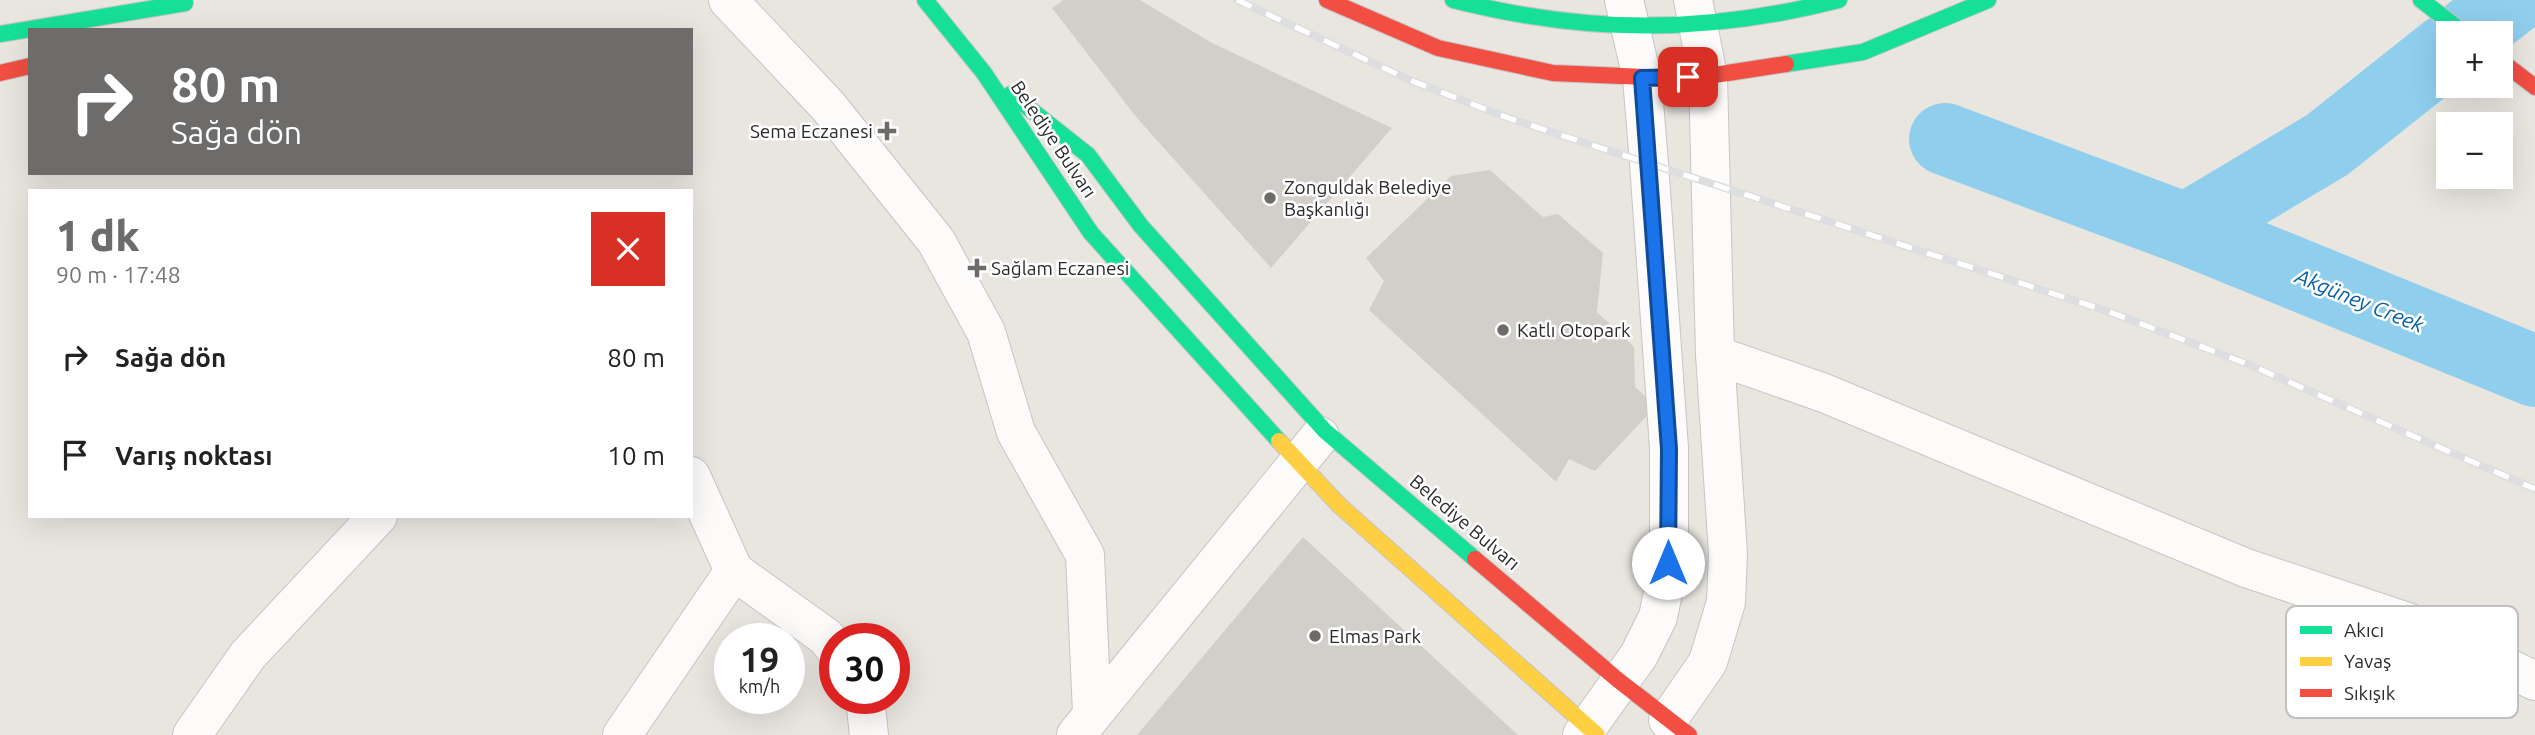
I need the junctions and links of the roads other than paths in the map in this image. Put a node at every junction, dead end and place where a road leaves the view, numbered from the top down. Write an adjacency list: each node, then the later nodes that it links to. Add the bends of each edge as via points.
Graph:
1 (727, 0): 37 (street, via 828,106 936,241 986,332 1016,432 1085,555)
2 (925, 0): 21 (main road)
3 (1327, 0): 23 (main road, via 1438,48 1553,73)
4 (1453, 0): 11 (main road, via 1505,15)
5 (1839, 0): 10 (main road, via 1798,12)
6 (1988, 0): 22 (main road, via 1863,52)
7 (2421, 0): 12 (main road)
8 (187, 1): 14 (main road); 15 (main road)
9 (21, 12): 13 (main road)
10 (1696, 13): 11 (main road); 22 (street)
11 (1628, 14): 23 (street)
12 (2448, 21)
13 (0, 23)
14 (154, 23)
15 (34, 28)
16 (28, 29): 17 (main road)
17 (0, 34)
18 (28, 66): 20 (main road)
19 (2513, 70): 24 (main road)
20 (0, 73)
21 (984, 73): 26 (main road, Belediye Bulvarı, via 1088,155 1141,226); 27 (main road, Belediye Bulvarı, via 1091,233)
22 (1708, 76): 23 (main road); 25 (street)
23 (1642, 78): 34 (street, via 1669,449 1668,563 1658,617 1639,655)
24 (2535, 87)
25 (1715, 355): 31 (street, via 1824,393 2246,568); 38 (street, via 1726,503 1726,602 1708,662)
26 (1325, 431): 27 (street); 34 (main road, Belediye Bulvarı)
27 (1299, 463): 37 (street); 39 (main road, Belediye Bulvarı)
28 (693, 480): 30 (street)
29 (376, 518): 40 (street, via 248,655)
30 (734, 571): 32 (street); 41 (street)
31 (2359, 606)
32 (819, 631)
33 (2518, 673): 35 (street)
34 (1619, 680): 38 (main road, Belediye Bulvarı); 39 (street)
35 (2535, 681)
36 (867, 714): 42 (street)
37 (1084, 724)
38 (1678, 727)
39 (1588, 732)
40 (192, 735)
41 (622, 735)
42 (869, 735)

